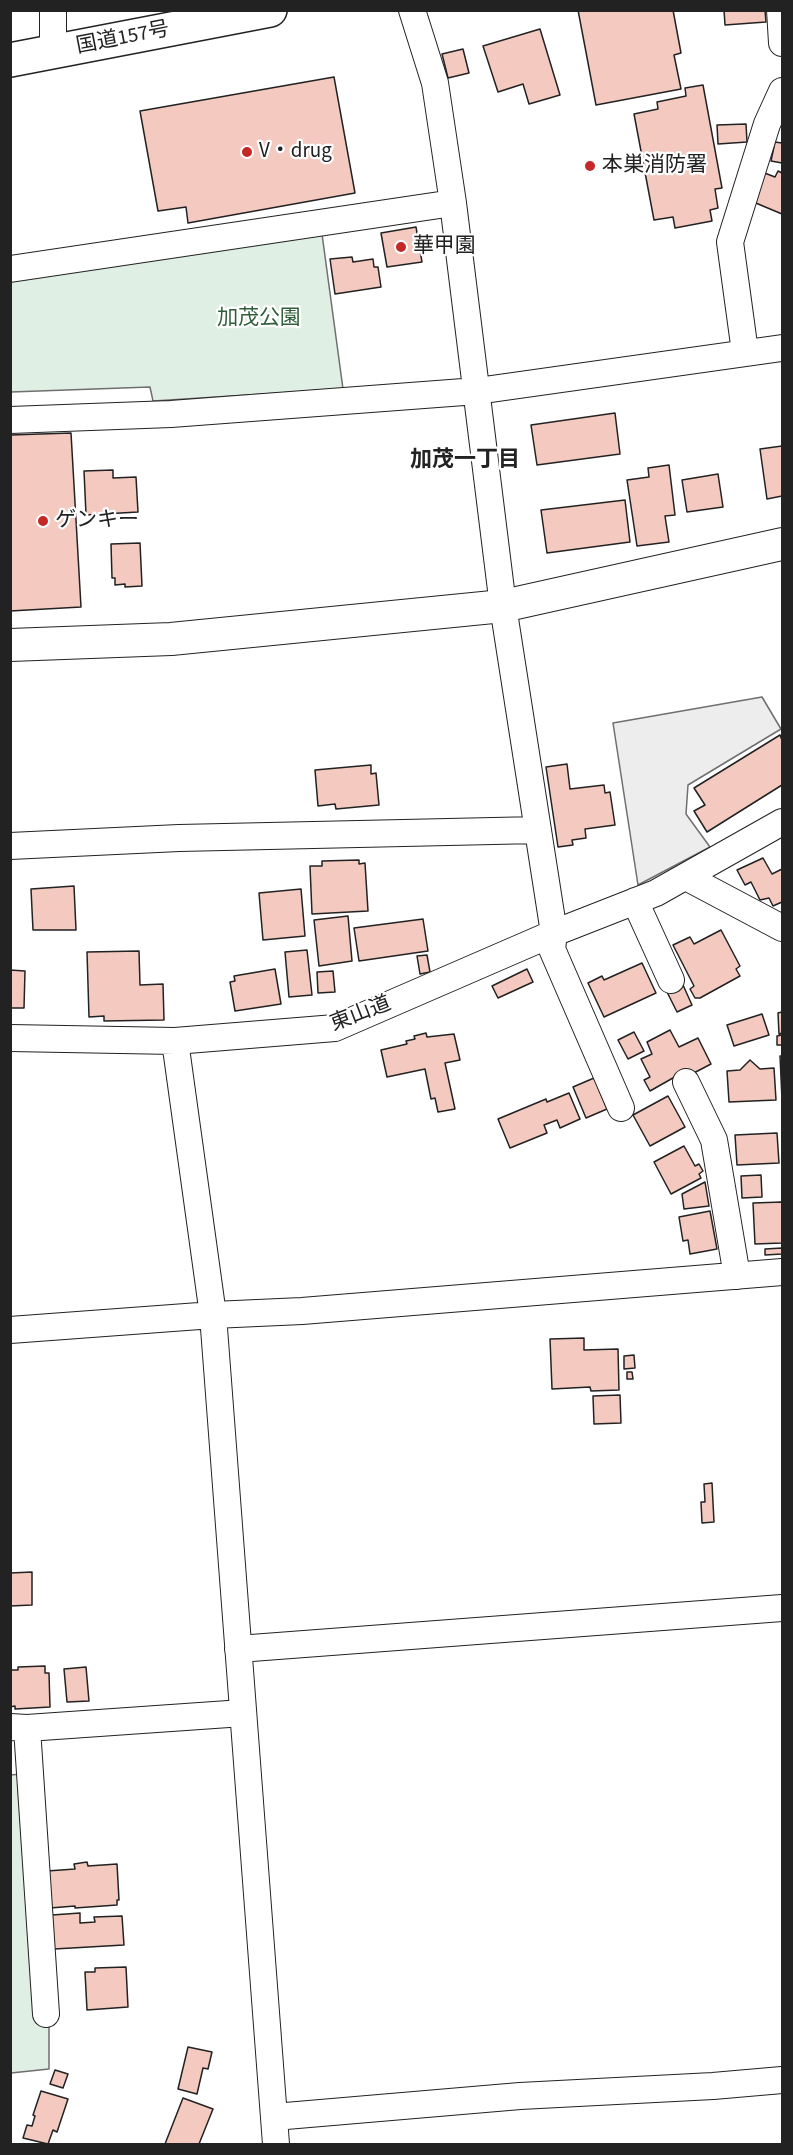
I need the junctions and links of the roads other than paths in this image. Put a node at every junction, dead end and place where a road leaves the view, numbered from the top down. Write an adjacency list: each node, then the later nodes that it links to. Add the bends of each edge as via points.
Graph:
1 (53, 10): 6 (street)
2 (412, 10): 10 (street, via 435,83)
3 (266, 11): 6 (highway, 国道157号)
4 (781, 13): 5 (street)
5 (783, 43)
6 (53, 52): 7 (highway, 国道157号)
7 (10, 60)
8 (783, 91): 9 (street)
9 (775, 125): 13 (street, via 730,242)
10 (453, 203): 11 (street); 14 (street)
11 (10, 269)
12 (783, 348): 13 (street)
13 (745, 352): 14 (street)
14 (477, 391): 15 (street, via 171,414); 17 (street)
15 (10, 420)
16 (783, 544): 17 (street)
17 (504, 606): 18 (street, via 171,639); 20 (street)
18 (10, 645)
19 (783, 822): 22 (street, 東山道)
20 (538, 830): 21 (street); 25 (street)
21 (10, 846)
22 (686, 877): 23 (street, 東山道); 24 (street)
23 (635, 901): 25 (street, 東山道); 26 (street)
24 (783, 928)
25 (554, 933): 28 (street, 東山道, via 335,1028); 30 (street, via 552,949)
26 (670, 980)
27 (10, 1038): 28 (street, 東山道)
28 (175, 1041): 33 (street)
29 (686, 1082): 32 (street, via 714,1140)
30 (621, 1108)
31 (783, 1272): 32 (street)
32 (737, 1276): 33 (street)
33 (213, 1315): 34 (street); 36 (street)
34 (10, 1330)
35 (783, 1608): 36 (street)
36 (238, 1649): 37 (street)
37 (243, 1713): 38 (street); 41 (street)
38 (19, 1727): 39 (street)
39 (46, 2014)
40 (783, 2080): 41 (street, via 519,2096)
41 (274, 2117): 42 (street)
42 (276, 2145)

